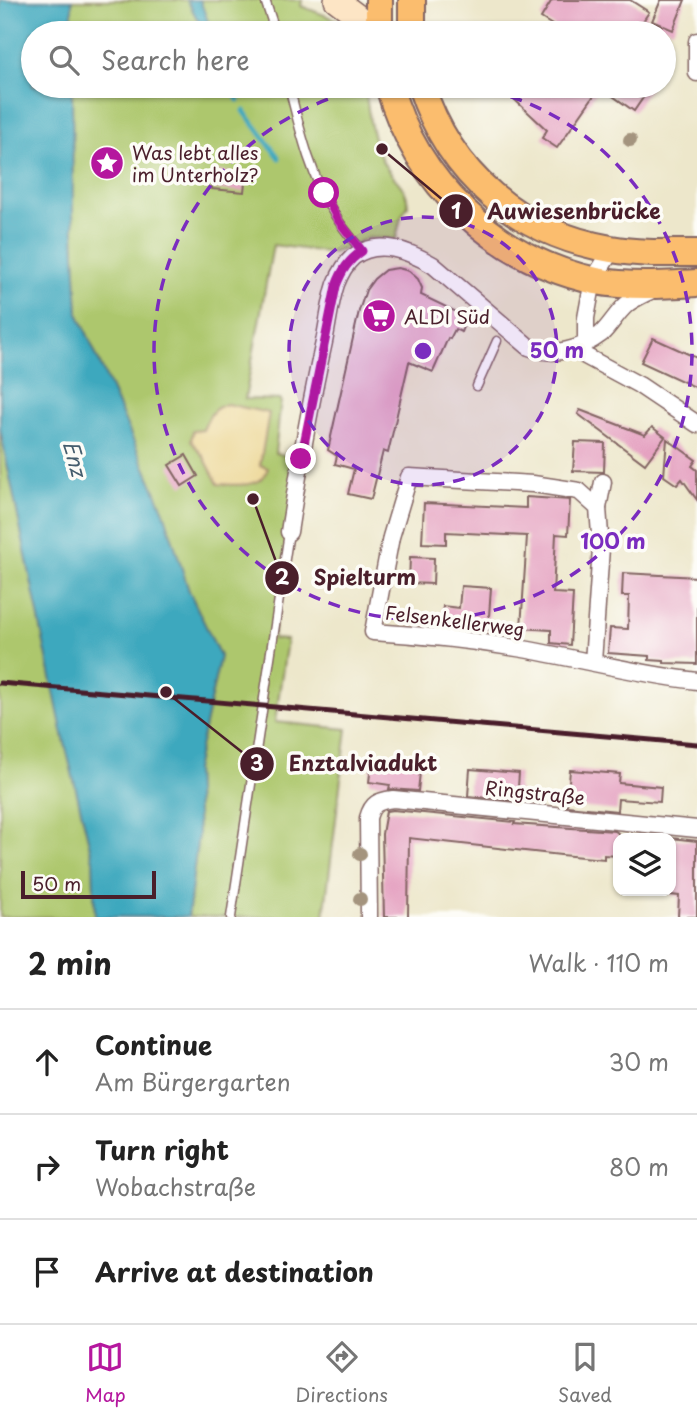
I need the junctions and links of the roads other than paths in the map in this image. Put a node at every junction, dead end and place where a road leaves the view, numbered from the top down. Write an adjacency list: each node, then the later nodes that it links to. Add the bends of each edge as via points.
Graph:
1 (265, 0): 5 (lane)
2 (336, 0): 6 (main road)
3 (379, 0): 7 (main road)
4 (412, 0): 8 (main road)
5 (272, 21)
6 (361, 21)
7 (380, 21)
8 (412, 21)
9 (697, 41): 10 (street)
10 (697, 73)
11 (292, 98): 15 (lane, via 324,193)
12 (392, 98): 17 (main road, via 423,165 470,218 520,253)
13 (426, 98): 14 (main road, via 453,153 487,191 554,235)
14 (612, 250): 16 (main road); 17 (street)
15 (362, 251): 22 (street, via 389,247 416,255 529,347 547,352); 27 (street, via 343,268 336,286)
16 (697, 253)
17 (604, 282): 19 (main road); 20 (street); 22 (street, via 586,318)
18 (697, 283): 19 (main road)
19 (663, 284): 20 (street, via 628,303)
20 (610, 323): 22 (street)
21 (497, 341): 23 (lane)
22 (580, 346): 24 (street)
23 (477, 386)
24 (697, 424)
25 (603, 482): 26 (street)
26 (598, 508): 28 (street, via 601,548); 28 (street, Felsenkellerweg, via 579,491 409,477 391,537 373,632 442,637)
27 (289, 532): 31 (lane)
28 (593, 662): 29 (street, Felsenkellerweg)
29 (697, 681)
30 (697, 829): 32 (street, Ringstraße, via 393,799 377,802 368,818)
31 (231, 917)
32 (369, 917)

